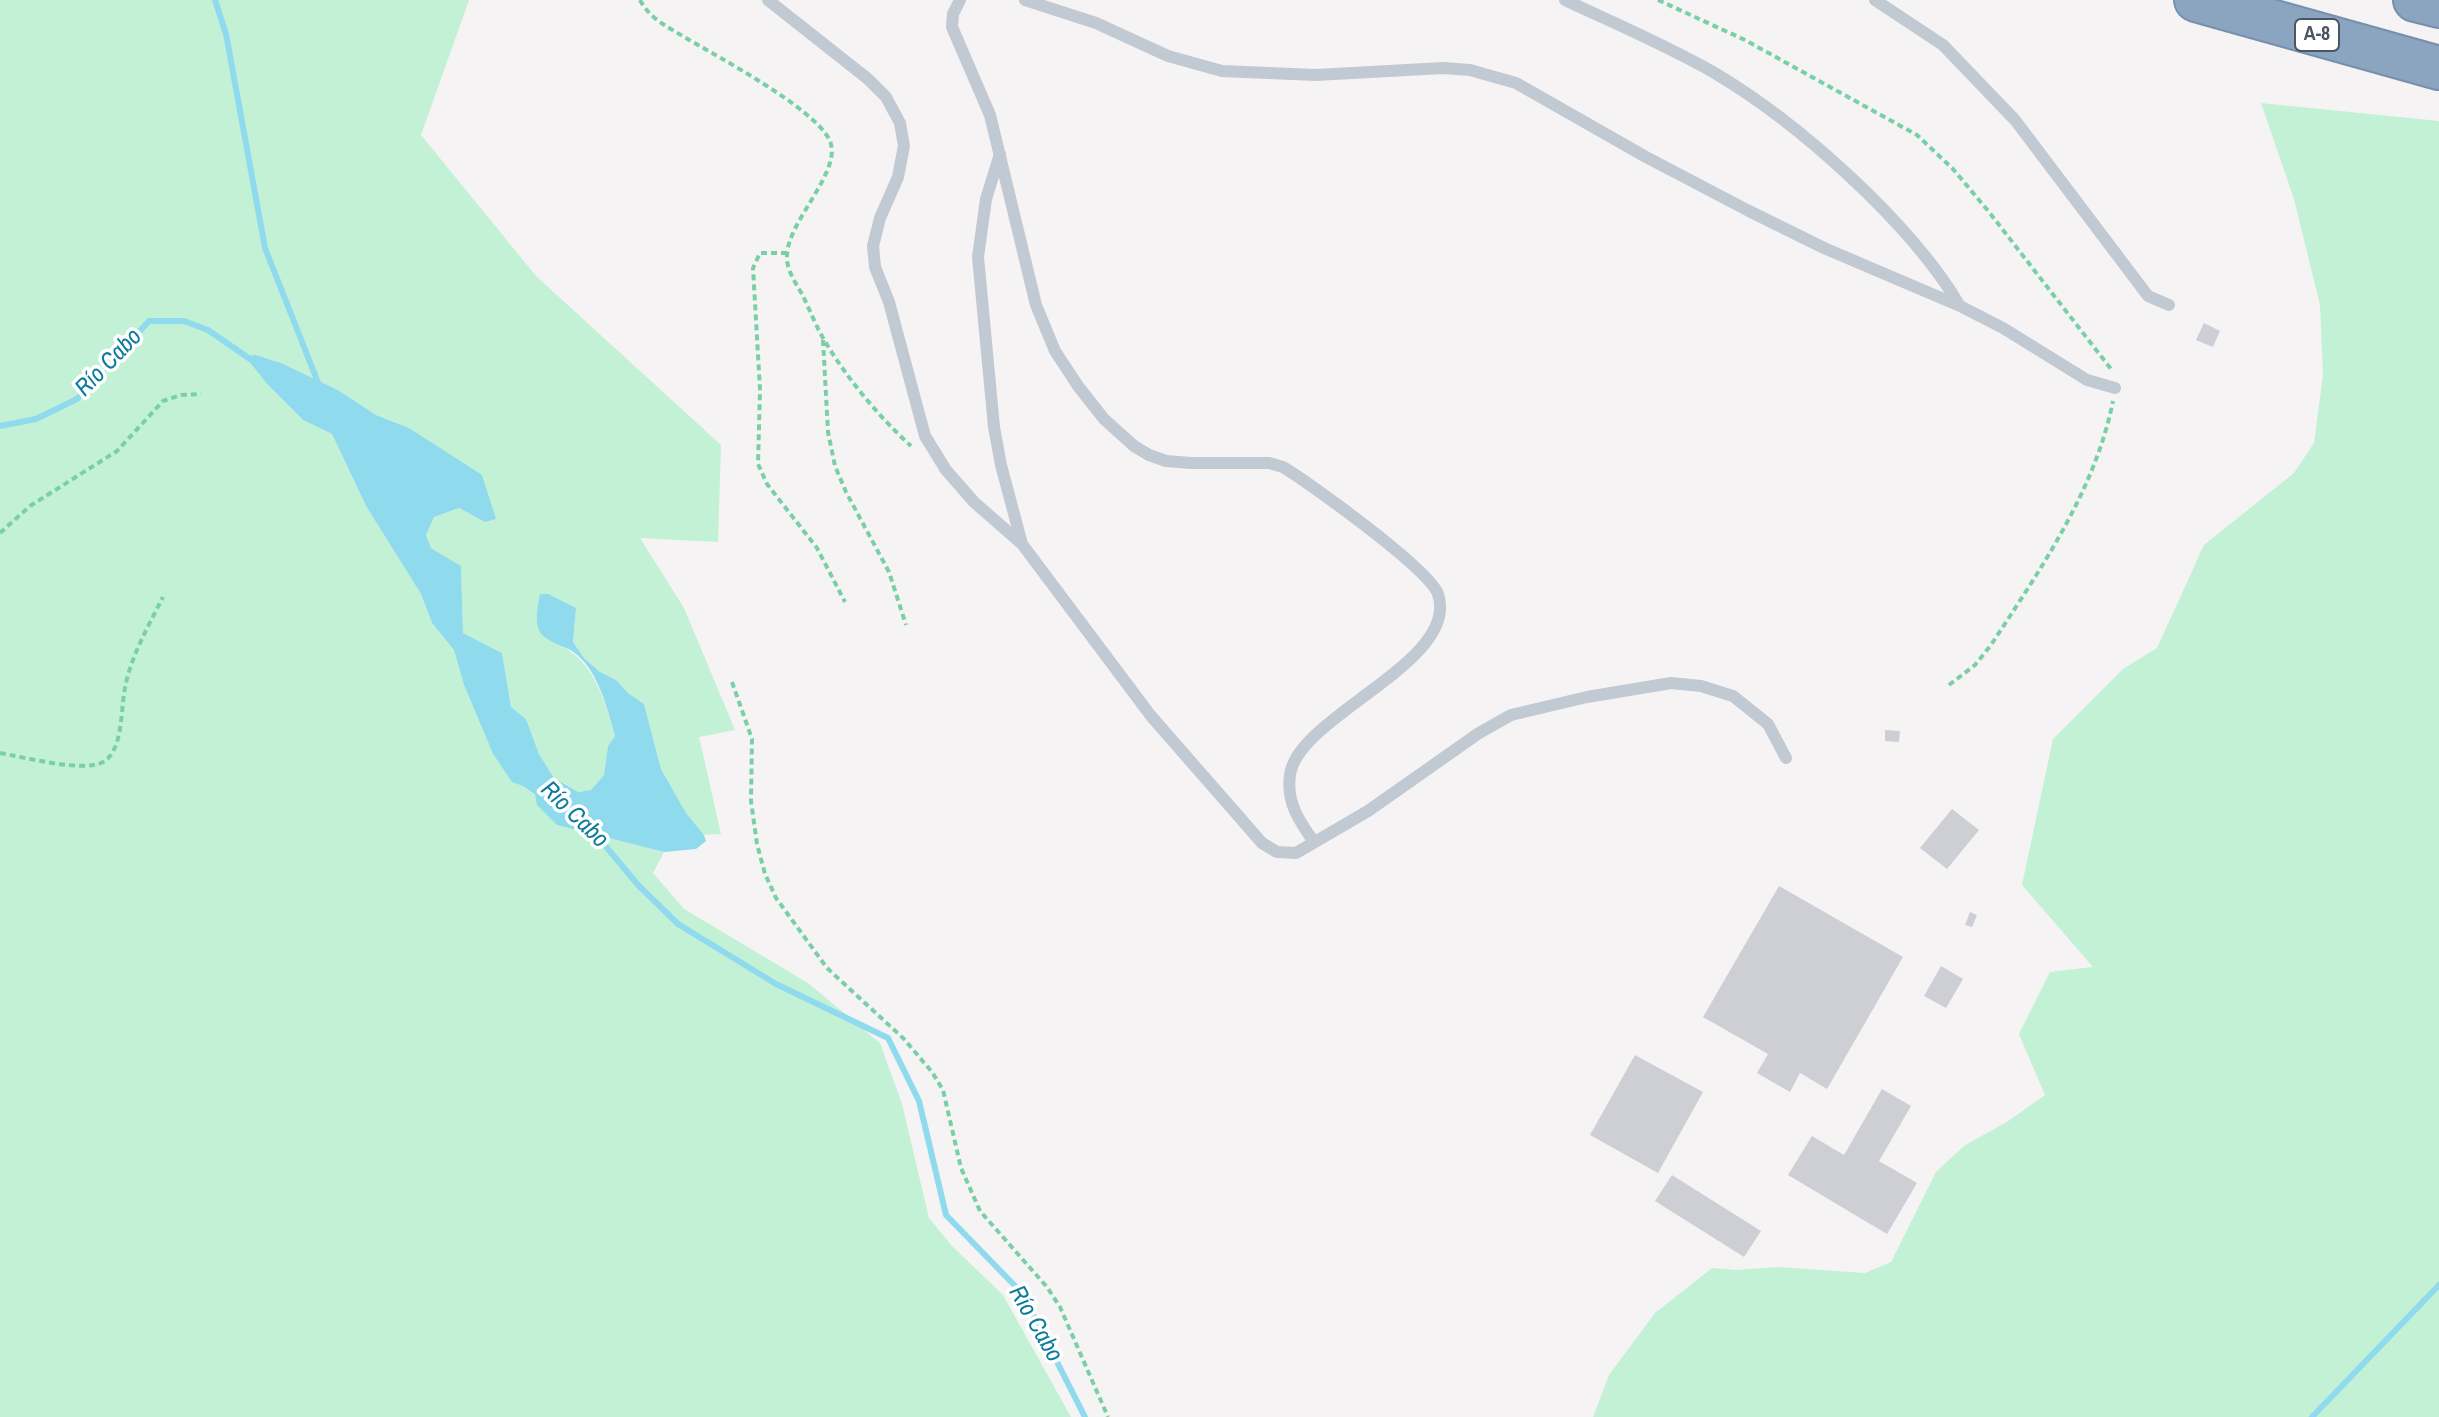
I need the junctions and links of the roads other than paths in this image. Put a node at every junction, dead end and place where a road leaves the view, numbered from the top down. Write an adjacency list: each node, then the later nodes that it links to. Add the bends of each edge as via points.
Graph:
1 (768, 0): 14 (lane, via 868,79 900,123 904,146 873,246 875,267 925,436 974,502)
2 (960, 0): 10 (lane, via 952,27 986,104)
3 (1025, 0): 12 (lane, via 1096,23 1168,56 1222,71 1316,75 1443,68 1516,83 1774,223)
4 (1565, 0): 12 (lane, via 1713,72 1774,113 1890,217 1944,279)
5 (1875, 0): 11 (lane, via 1943,45 2015,120 2148,296)
6 (2196, 0): 9 (highway, A-8)
7 (2415, 0): 8 (highway)
8 (2439, 6)
9 (2439, 68)
10 (1000, 154): 14 (lane, via 986,199 978,257 994,427); 16 (lane, via 1036,305 1055,351 1104,419 1134,446 1166,461 1283,467 1407,559 1438,596 1436,624 1409,659 1296,757 1290,774 1294,814)
11 (2169, 305)
12 (1960, 306): 13 (lane, via 2087,380)
13 (2115, 388)
14 (1022, 544): 16 (lane, via 1151,716 1262,843 1277,852 1296,853)
15 (1786, 758): 16 (lane, via 1768,724 1733,696 1701,686 1671,683 1587,697 1511,715)
16 (1314, 842)

